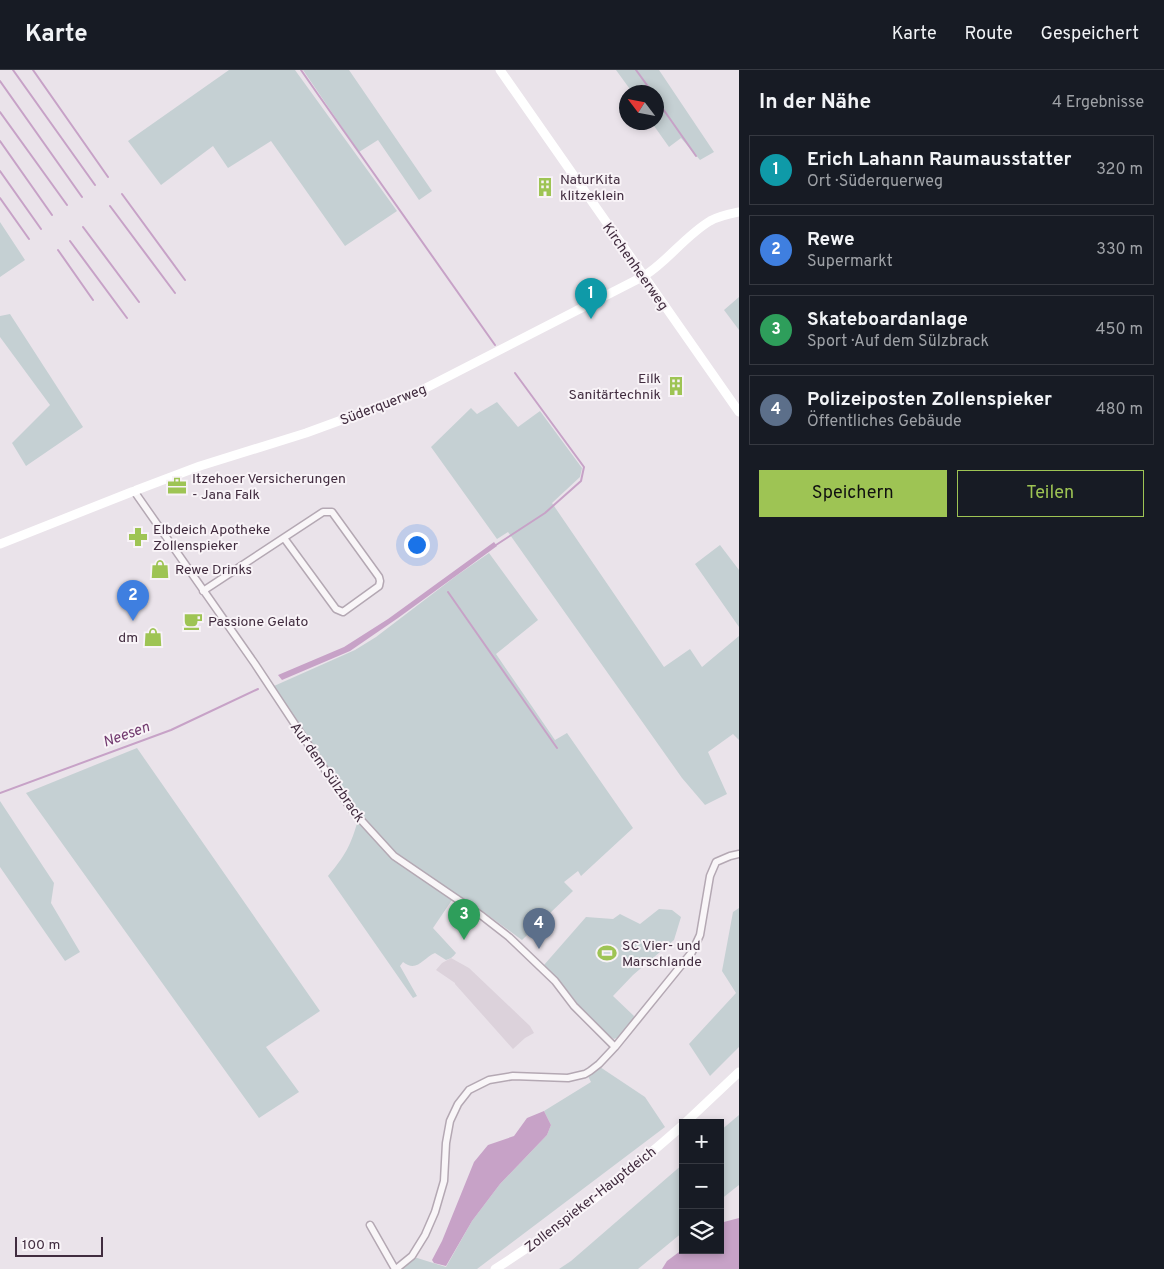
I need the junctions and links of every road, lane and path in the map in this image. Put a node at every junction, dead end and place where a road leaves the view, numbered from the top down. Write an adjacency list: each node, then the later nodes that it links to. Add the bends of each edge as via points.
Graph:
1 (500, 70): 3 (street, Kirchenheerweg)
2 (739, 212): 3 (street, Süderquerweg, via 710,221)
3 (644, 276): 4 (street, Kirchenheerweg); 5 (street, Süderquerweg, via 418,392)
4 (739, 412)
5 (134, 490): 7 (street, Süderquerweg); 8 (street, Auf dem Sülzbrack)
6 (284, 538): 6 (street, via 323,512 332,512 379,577 379,586 343,612 336,609); 8 (street)
7 (0, 544)
8 (203, 591): 10 (street, Auf dem Sülzbrack, via 351,809 394,856 509,937)
9 (739, 854): 10 (street, via 716,862 710,876 700,935 692,952)
10 (615, 1047): 15 (street, via 585,1074 568,1078 513,1076 489,1080 469,1090 450,1121 444,1181 435,1212 412,1256)
11 (739, 1072): 12 (street, Zollenspieker-Hauptdeich)
12 (689, 1119)
13 (679, 1128): 16 (street, Zollenspieker-Hauptdeich, via 573,1214)
14 (370, 1226): 15 (street)
15 (395, 1269)
16 (495, 1269)

